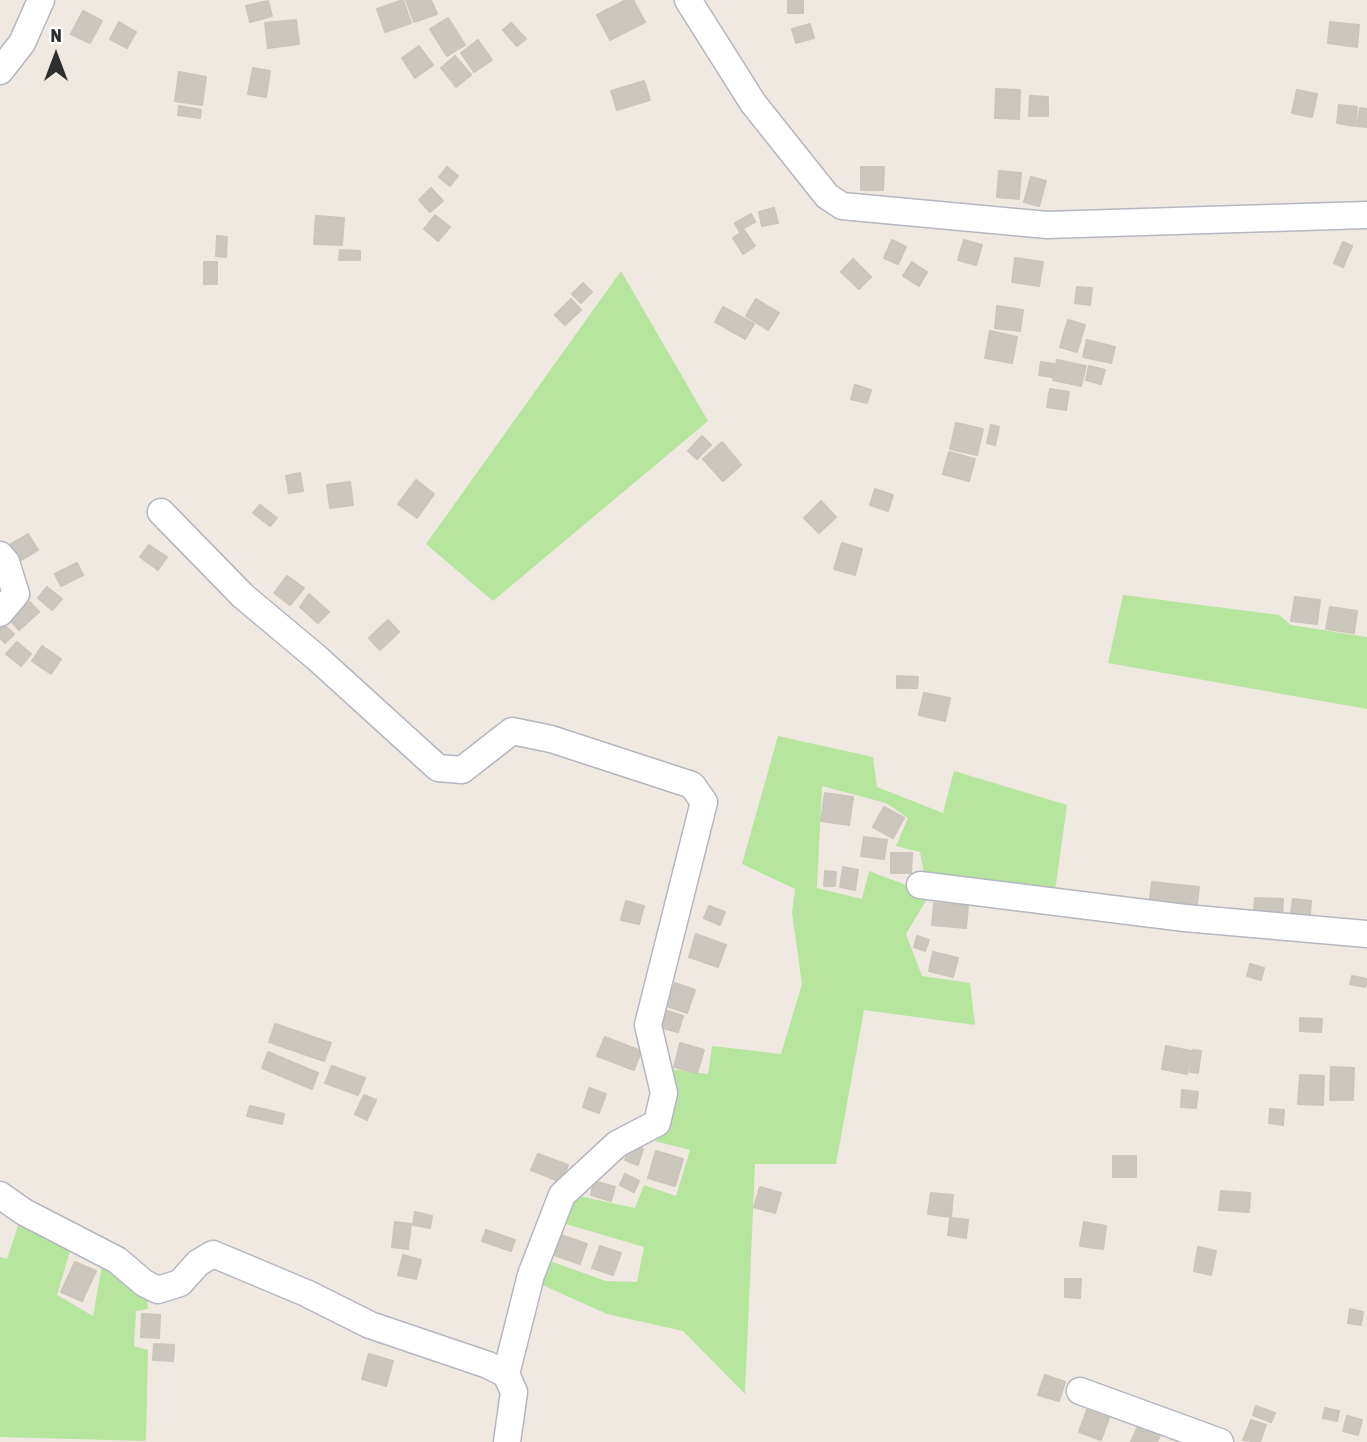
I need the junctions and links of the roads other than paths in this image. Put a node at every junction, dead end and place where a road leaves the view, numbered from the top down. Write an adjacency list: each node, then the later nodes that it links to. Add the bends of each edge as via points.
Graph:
1 (41, 0): 3 (street, via 22,43)
2 (688, 0): 4 (street, via 753,103 827,196 842,206 1047,225)
3 (0, 71)
4 (1367, 215)
5 (161, 512): 11 (street, via 243,596 438,768 462,770 512,731 551,739 692,785 704,802 648,1025 664,1093 657,1123 617,1144 562,1195 531,1275)
6 (0, 555): 7 (street, via 16,594)
7 (0, 613)
8 (920, 885): 9 (street, via 1185,918)
9 (1367, 934)
10 (0, 1195): 11 (street, via 117,1260 158,1290 180,1283 213,1254 370,1325)
11 (506, 1374): 13 (street, via 514,1392)
12 (1080, 1391): 14 (street)
13 (507, 1442)
14 (1220, 1442)

